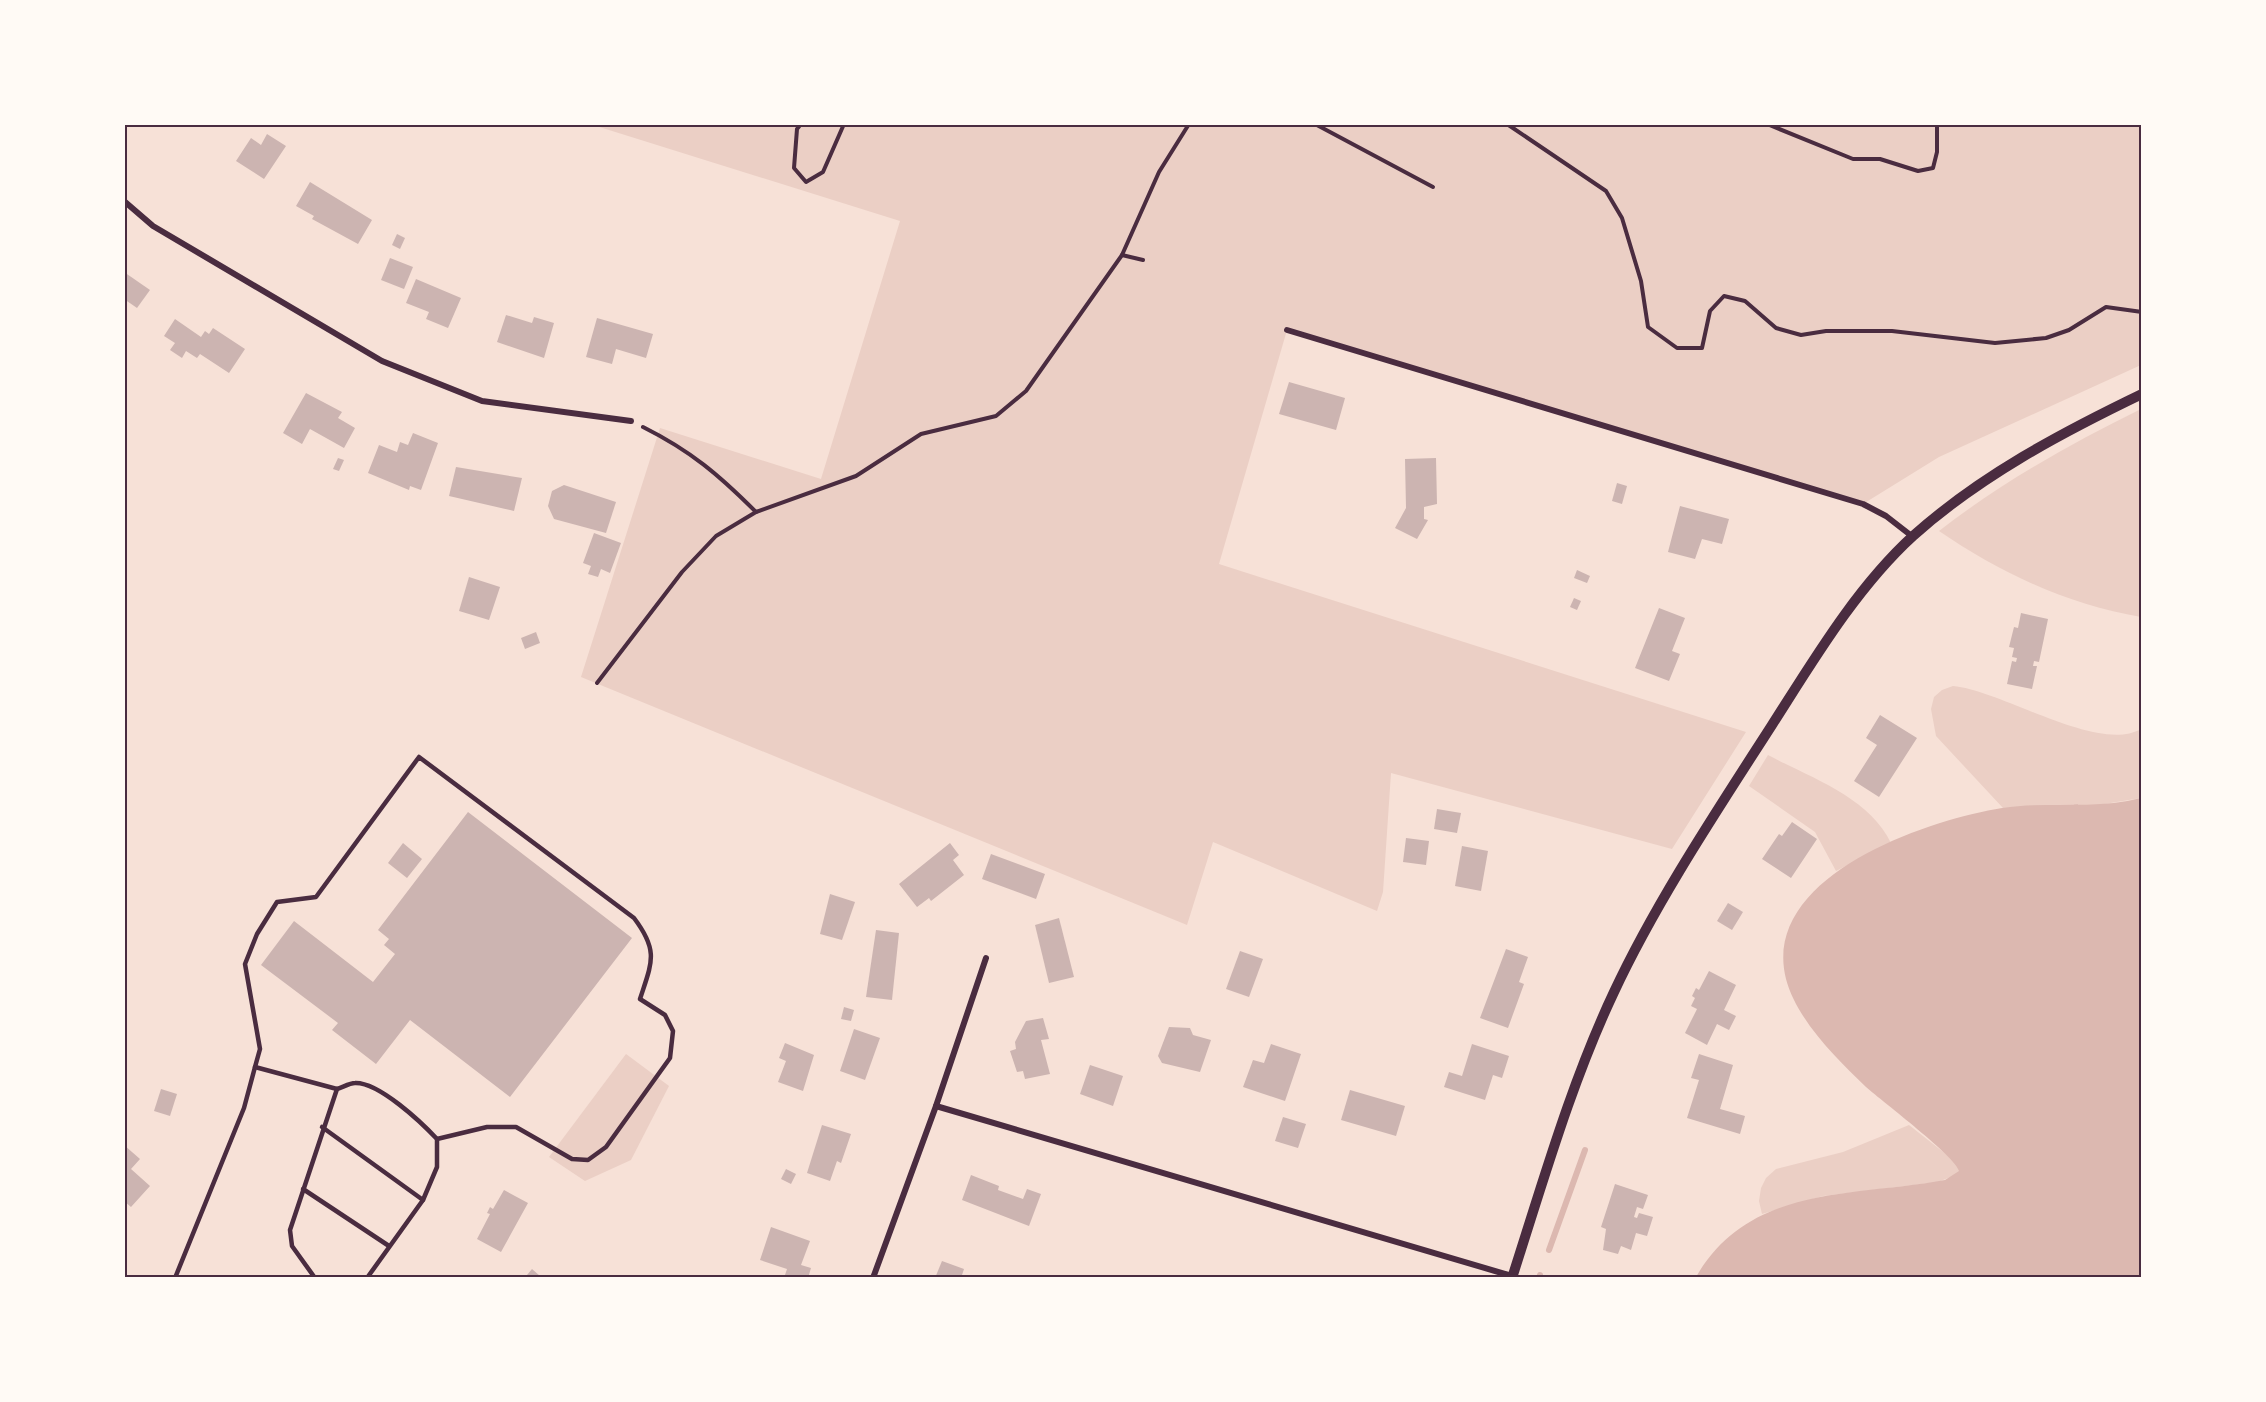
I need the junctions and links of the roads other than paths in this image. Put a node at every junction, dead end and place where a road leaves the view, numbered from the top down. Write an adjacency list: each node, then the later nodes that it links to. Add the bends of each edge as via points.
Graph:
1 (124, 201): 4 (street, via 153,226 382,361 482,401)
2 (1287, 330): 5 (street, via 1863,504)
3 (2142, 394): 5 (street, via 2007,467)
4 (631, 421)
5 (1912, 537): 15 (street, via 1857,602 1788,700 1627,966 1584,1063)
6 (986, 957): 9 (street)
7 (255, 1067): 8 (lane); 11 (lane, via 260,1049 245,964 257,934 278,902 316,897 419,757 634,918 648,937 651,964 640,999 665,1015 673,1031 670,1058 606,1147 588,1160 572,1159 516,1127 487,1127); 16 (lane, via 244,1108)
8 (337, 1089): 10 (lane); 11 (lane, via 356,1083 372,1088 416,1116)
9 (936, 1106): 15 (street); 19 (street)
10 (322, 1127): 12 (lane); 13 (lane)
11 (437, 1139): 13 (lane, via 437,1167)
12 (303, 1189): 14 (lane); 17 (lane, via 290,1230 292,1246)
13 (423, 1200): 14 (lane)
14 (389, 1246): 18 (lane)
15 (1512, 1277)
16 (175, 1278)
17 (315, 1278)
18 (367, 1278)
19 (873, 1278)

